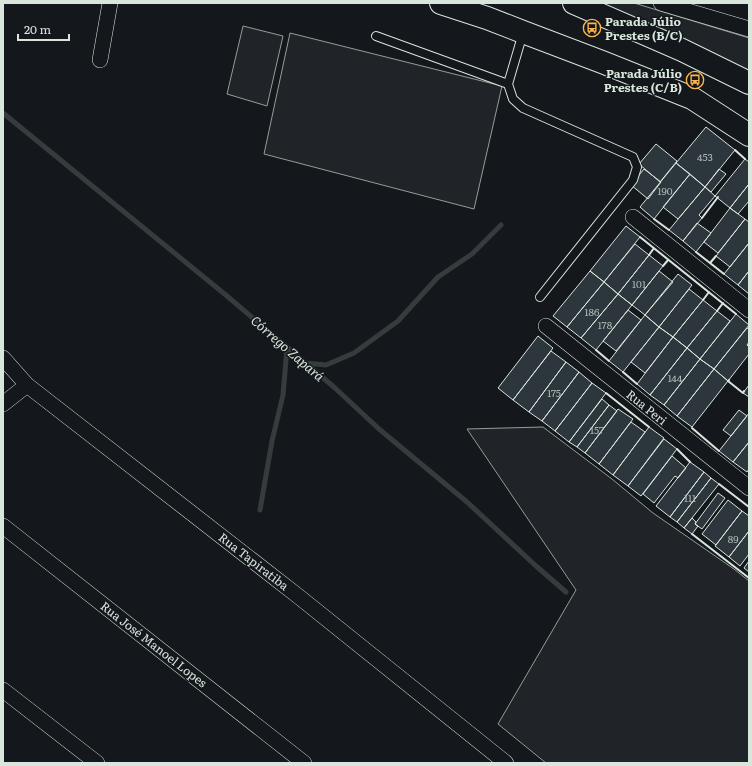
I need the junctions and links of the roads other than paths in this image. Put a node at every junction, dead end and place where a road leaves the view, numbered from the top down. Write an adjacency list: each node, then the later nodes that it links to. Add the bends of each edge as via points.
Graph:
1 (110, 3): 8 (street)
2 (440, 3): 6 (main road)
3 (574, 3): 9 (main road, via 682,50)
4 (661, 3): 5 (street)
5 (749, 29)
6 (523, 32): 10 (lane); 11 (main road, via 692,98)
7 (376, 36): 10 (lane)
8 (100, 60)
9 (749, 83)
10 (508, 84): 13 (lane, via 513,99 523,108 633,157 637,167 633,180)
11 (749, 135)
12 (633, 217): 14 (street)
13 (540, 297)
14 (749, 310)
15 (546, 326): 19 (street, Rua Peri)
16 (3, 358): 17 (street, Rua Tapiratiba)
17 (28, 385): 18 (street); 24 (street, Rua Tapiratiba)
18 (3, 404)
19 (749, 488)
20 (3, 526): 23 (street, Rua José Manoel Lopes)
21 (3, 690): 22 (street)
22 (97, 763)
23 (304, 763)
24 (506, 763)

